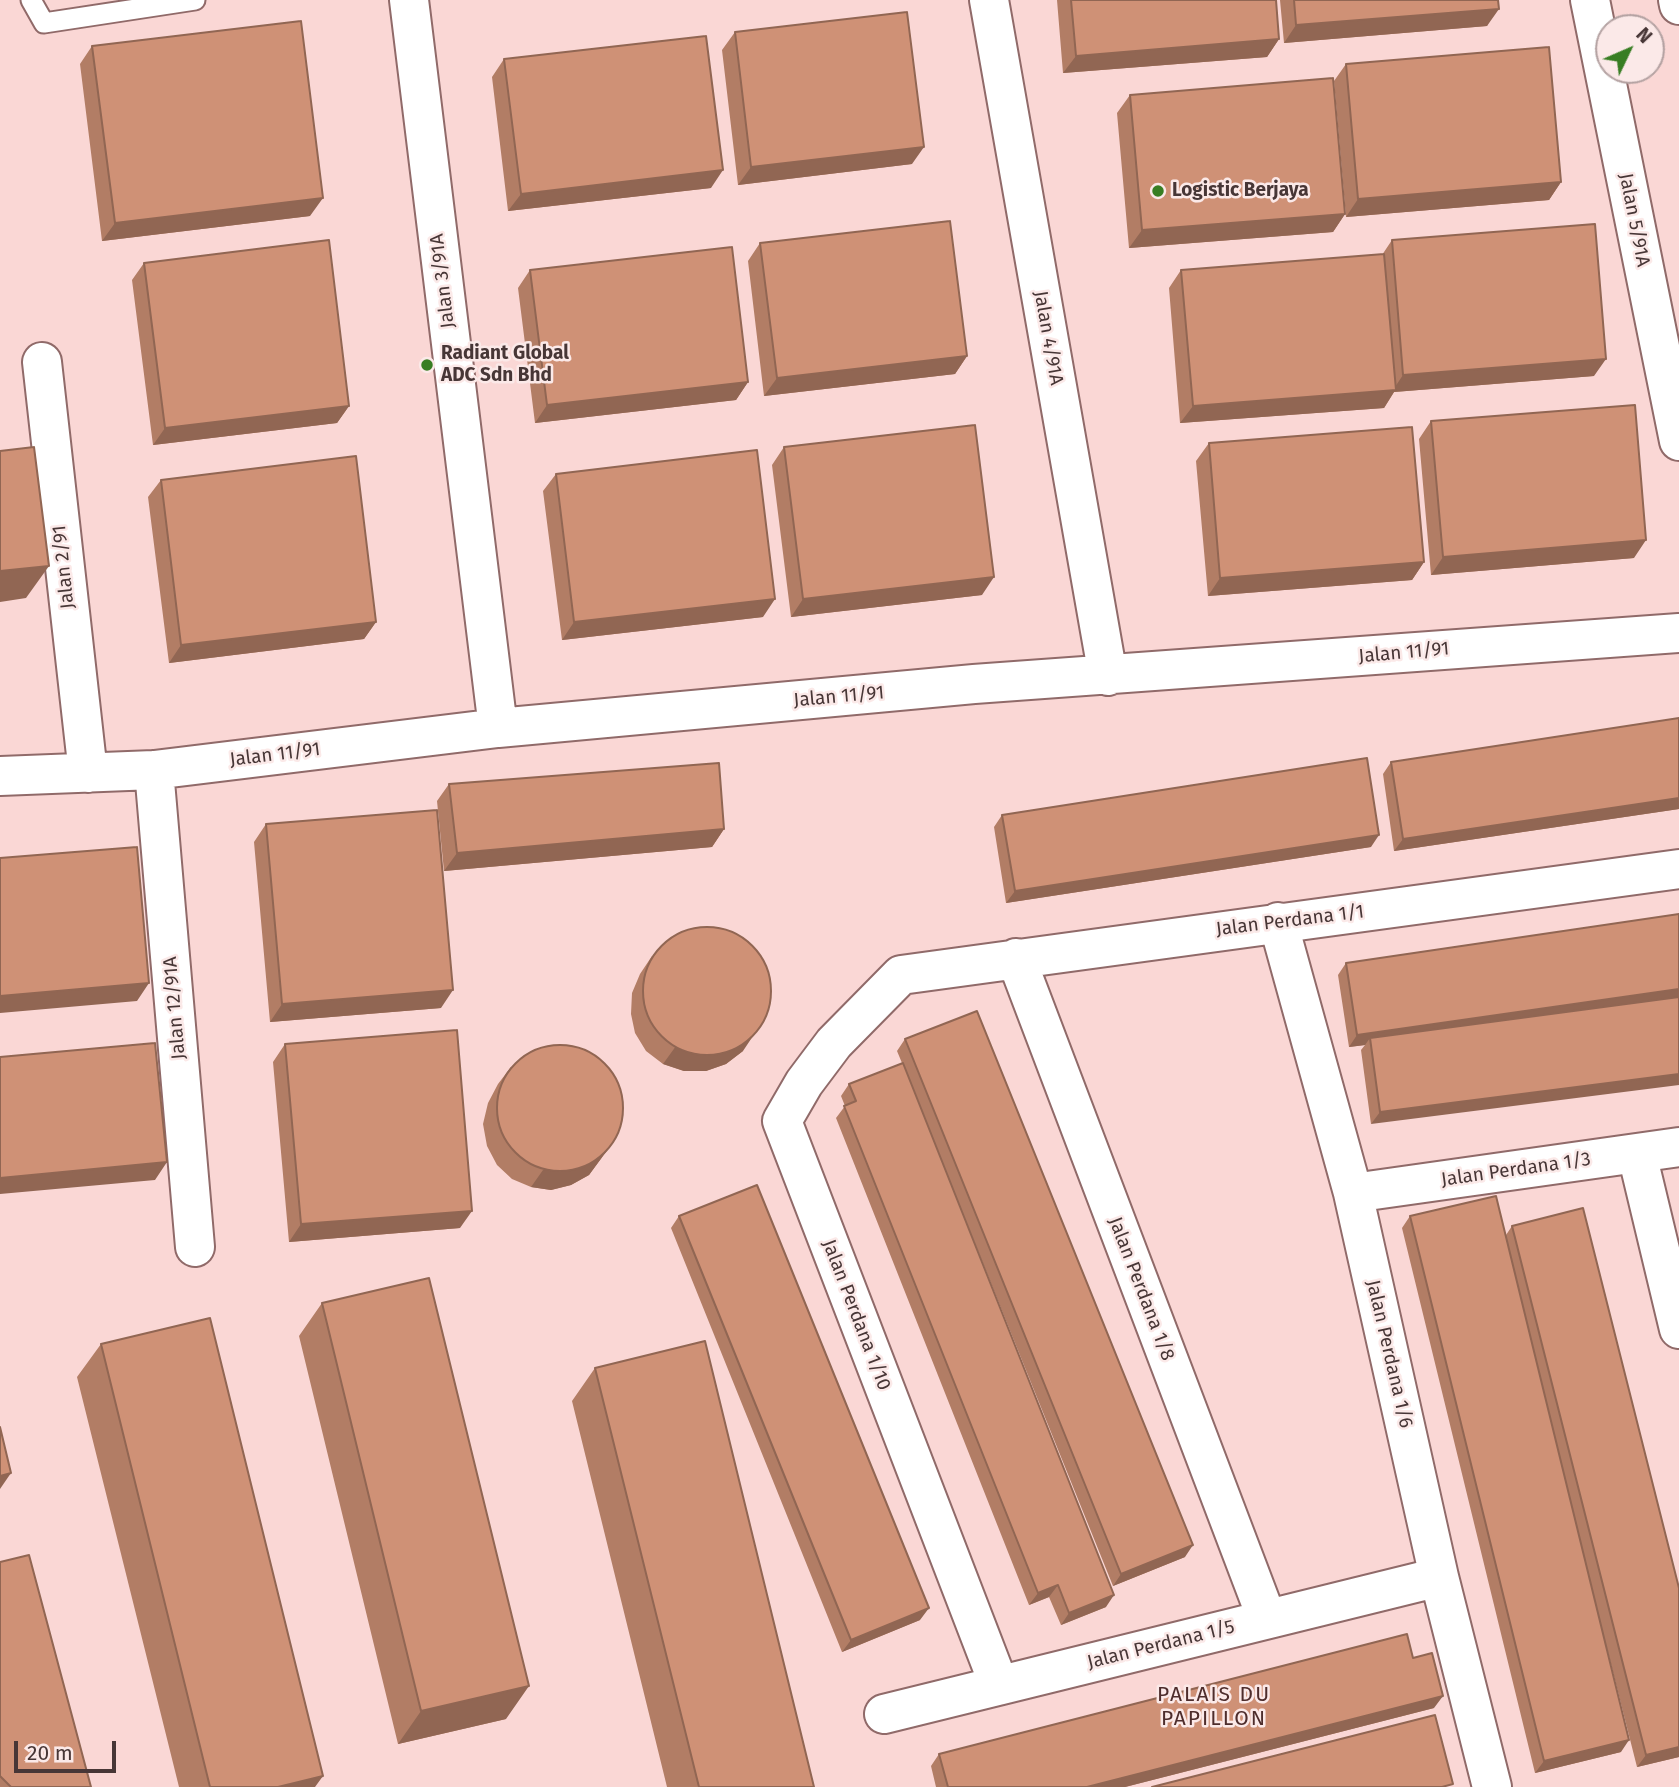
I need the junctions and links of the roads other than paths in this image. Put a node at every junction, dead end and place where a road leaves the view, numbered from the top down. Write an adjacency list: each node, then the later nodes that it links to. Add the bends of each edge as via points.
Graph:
1 (31, 0): 2 (lane, via 44,23)
2 (195, 0)
3 (409, 0): 10 (street, Jalan 3/91A)
4 (989, 0): 9 (street, Jalan 4/91A)
5 (1590, 0): 7 (street, Jalan 5/91A)
6 (42, 362): 12 (street, Jalan 2/91)
7 (1679, 441)
8 (1679, 633): 9 (street, Jalan 11/91)
9 (1108, 676): 10 (street, Jalan 11/91)
10 (498, 728): 11 (street, Jalan 11/91)
11 (154, 770): 12 (street, Jalan 11/91); 21 (street, Jalan 12/91A)
12 (88, 773): 13 (street, Jalan 11/91)
13 (0, 776)
14 (1679, 869): 15 (street, Jalan Perdana 1/1)
15 (1278, 922): 16 (street, Jalan Perdana 1/1); 20 (street, Jalan Perdana 1/6)
16 (1016, 958): 17 (street, Jalan Perdana 1/1); 24 (street, Jalan Perdana 1/8)
17 (901, 975): 25 (street, Jalan Perdana 1/10, via 834,1043 782,1121)
18 (1679, 1147): 19 (street, Jalan Perdana 1/3)
19 (1637, 1153): 20 (street, Jalan Perdana 1/3); 22 (street)
20 (1353, 1193): 23 (street, Jalan Perdana 1/6)
21 (195, 1247)
22 (1679, 1329)
23 (1439, 1577): 24 (street, Jalan Perdana 1/5); 27 (street, Jalan Perdana 1/6)
24 (1267, 1619): 25 (street, Jalan Perdana 1/5)
25 (999, 1685): 26 (street, Jalan Perdana 1/5)
26 (884, 1713)
27 (1492, 1787)

